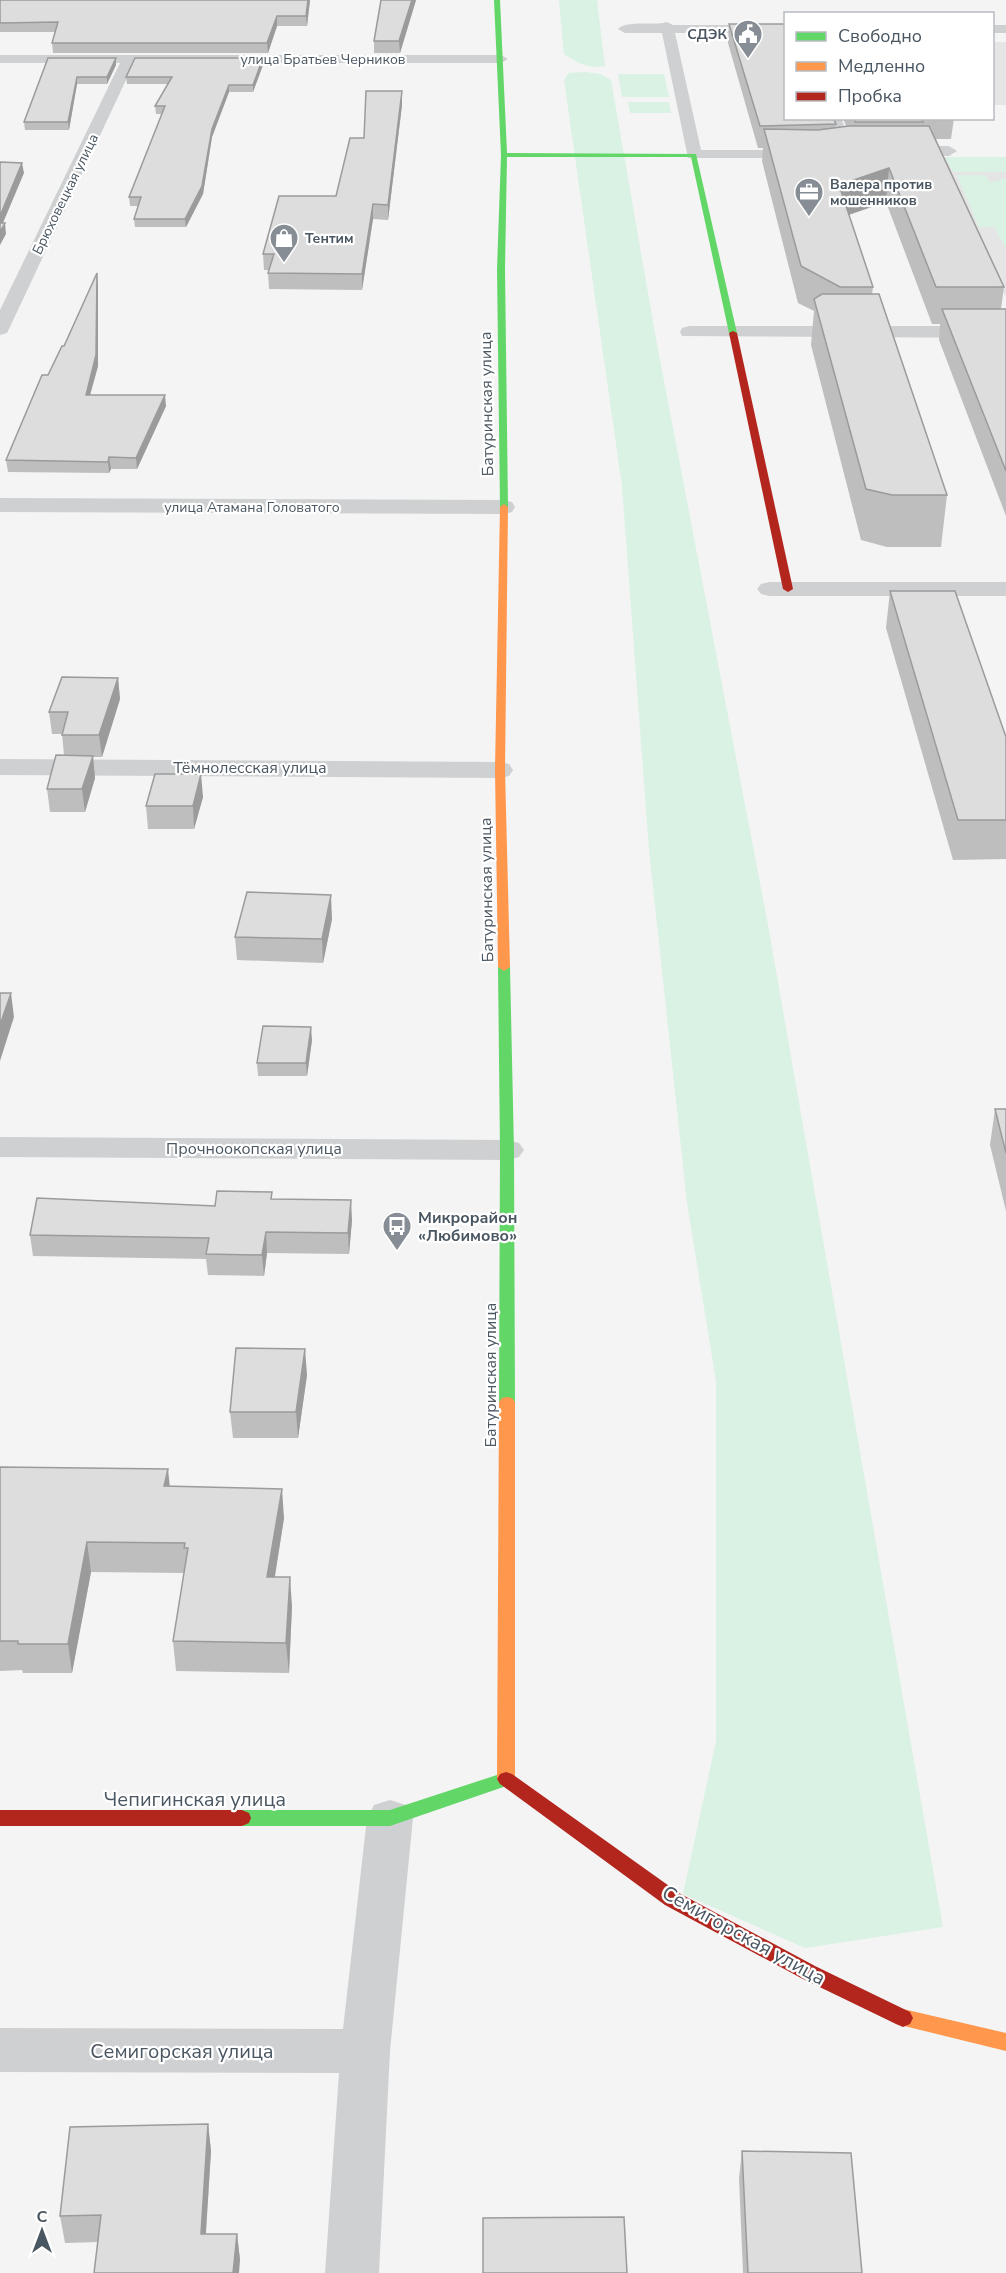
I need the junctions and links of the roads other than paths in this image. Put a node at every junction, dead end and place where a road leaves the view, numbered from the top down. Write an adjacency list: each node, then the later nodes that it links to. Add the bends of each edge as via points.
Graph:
1 (497, 0): 7 (street, Батуринская улица)
2 (667, 27): 3 (street); 4 (street); 12 (street)
3 (625, 28)
4 (784, 28)
5 (0, 58): 6 (street, улица Братьев Черников)
6 (129, 58): 7 (street, улица Братьев Черников); 13 (street, Брюховецкая улица)
7 (501, 59): 11 (street, Батуринская улица)
8 (834, 120): 12 (street, via 852,151 816,155)
9 (880, 151): 10 (street)
10 (949, 151)
11 (504, 155): 12 (street); 18 (street, Батуринская улица)
12 (694, 155): 15 (street)
13 (0, 329)
14 (689, 332): 15 (street)
15 (734, 332): 16 (street); 19 (street)
16 (1006, 332)
17 (0, 505): 18 (street, улица Атамана Головатого)
18 (504, 507): 22 (street, Батуринская улица)
19 (779, 589): 20 (street)
20 (1006, 589)
21 (0, 767): 22 (street, Тёмнолесская улица)
22 (500, 770): 24 (street, Батуринская улица)
23 (0, 1147): 24 (street, Прочноокопская улица)
24 (507, 1150): 25 (street, Батуринская улица)
25 (506, 1779): 27 (street, Чепигинская улица); 28 (street, Семигорская улица, via 672,1899 808,1972 903,2018)
26 (0, 1818): 27 (street, Чепигинская улица)
27 (390, 1818): 30 (street)
28 (1006, 2042)
29 (0, 2050): 30 (street, Семигорская улица)
30 (365, 2051): 31 (street)
31 (352, 2273)

